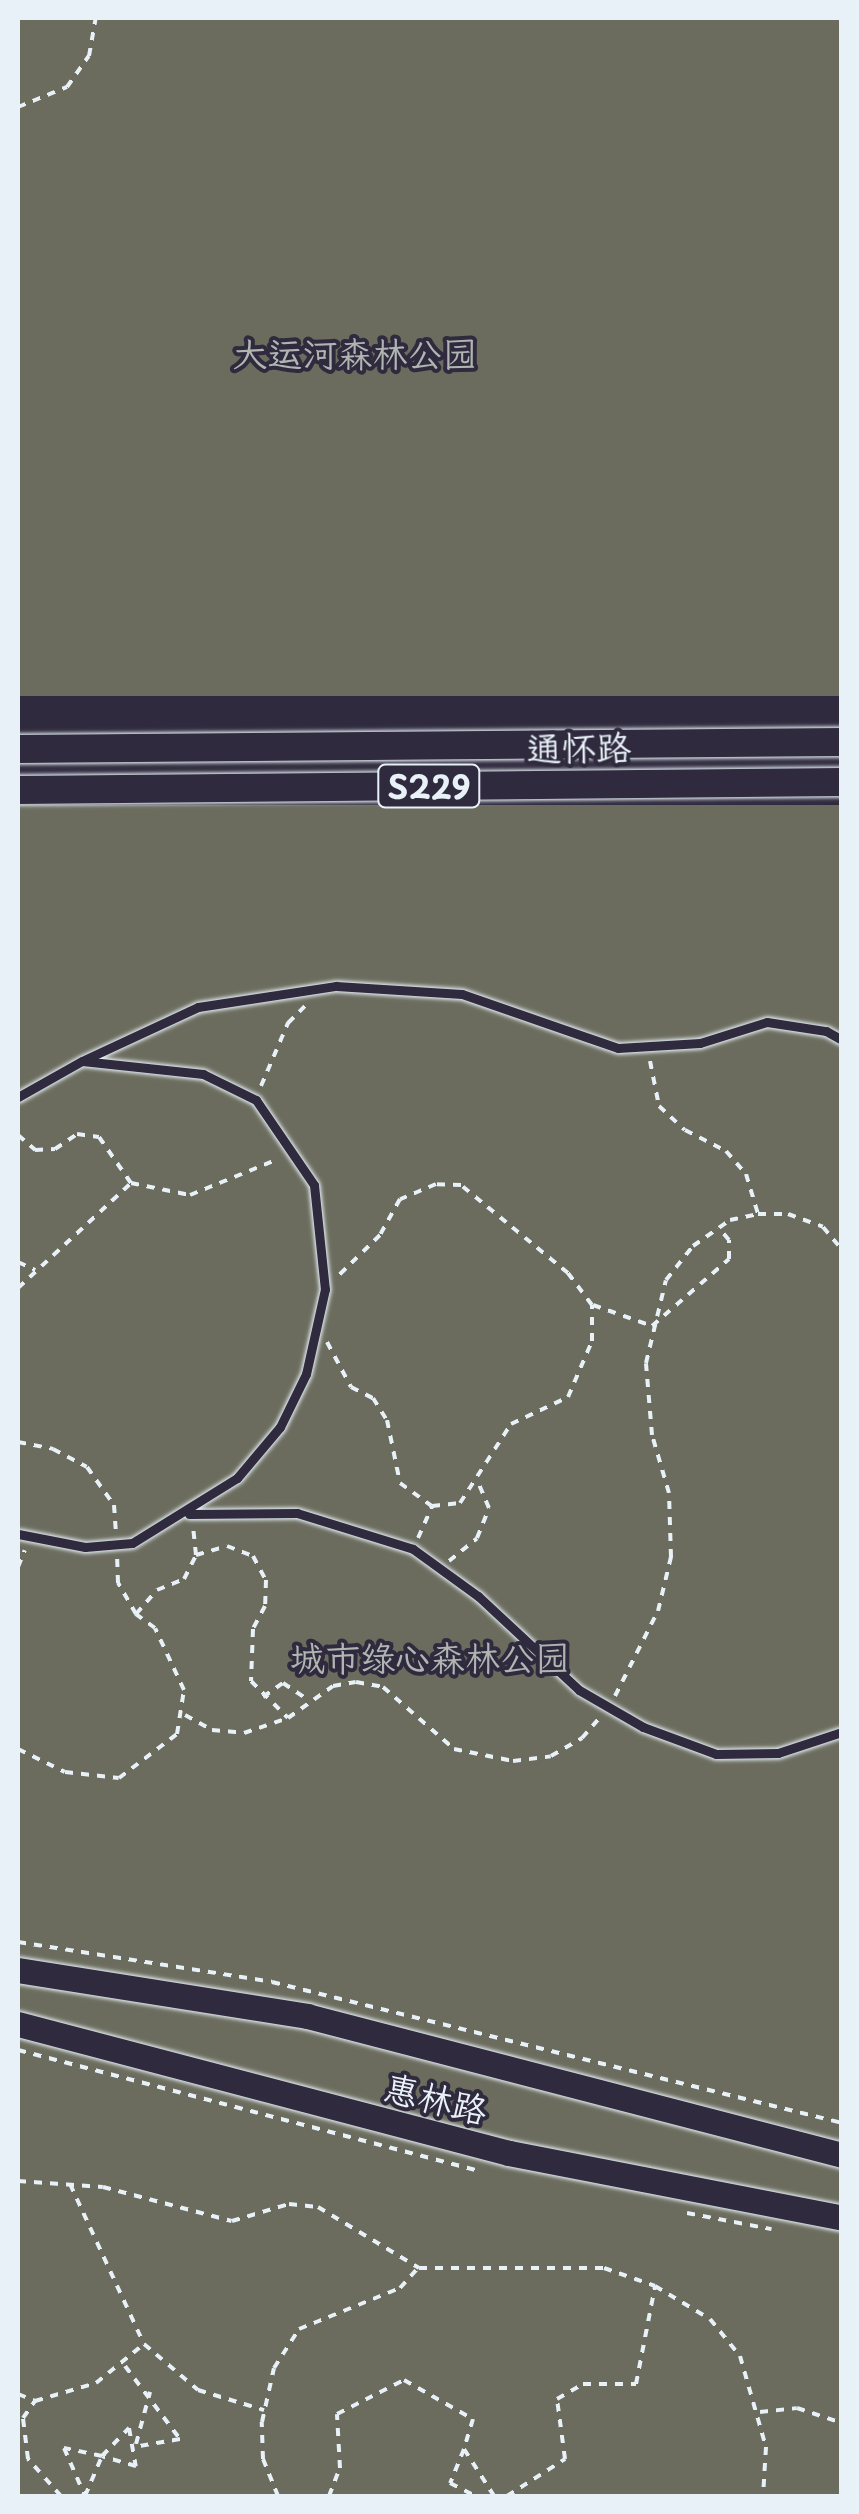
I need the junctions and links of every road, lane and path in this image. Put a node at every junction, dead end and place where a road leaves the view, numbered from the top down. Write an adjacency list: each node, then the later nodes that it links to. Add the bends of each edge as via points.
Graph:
1 (96, 18): 2 (path, via 89,56 66,86)
2 (18, 107)
3 (842, 742): 4 (main road, 通怀路 / S229)
4 (18, 750)
5 (842, 782): 6 (main road, 通怀路 / S229)
6 (18, 790)
7 (336, 986): 9 (lane, via 462,994 585,1039); 10 (lane, via 198,1007); 12 (path, via 288,1022)
8 (842, 1040): 9 (lane, via 768,1022)
9 (650, 1050): 16 (path, via 650,1084 659,1106 684,1130 726,1151 746,1174)
10 (82, 1061): 11 (lane); 12 (lane, via 203,1074)
11 (18, 1097)
12 (256, 1100): 14 (lane)
13 (18, 1135): 15 (path, via 35,1150 55,1149 77,1134 100,1137)
14 (295, 1150): 15 (path, via 190,1195); 22 (lane, via 314,1185)
15 (130, 1184): 20 (path)
16 (758, 1214): 17 (path); 18 (path, via 788,1214 823,1227)
17 (719, 1228): 24 (path, via 693,1246 666,1280); 24 (path, via 730,1240 729,1260)
18 (842, 1250)
19 (18, 1262): 20 (path)
20 (36, 1270): 21 (path)
21 (18, 1288)
22 (325, 1289): 23 (path, via 380,1235 400,1200 436,1184 461,1186 568,1273); 25 (lane)
23 (592, 1304): 24 (path); 27 (path, via 592,1341 568,1397 510,1424)
24 (652, 1326): 40 (path, via 649,1399 669,1493 671,1557 658,1611)
25 (318, 1337): 28 (path, via 334,1347 351,1387 372,1398 387,1420 400,1483); 29 (lane, via 280,1427 237,1478)
26 (18, 1442): 32 (path, via 53,1449 87,1468 114,1505)
27 (478, 1482): 28 (path, via 460,1502); 36 (path, via 489,1508 477,1538)
28 (432, 1506): 33 (path)
29 (186, 1514): 32 (lane); 33 (lane, via 298,1513); 34 (path)
30 (18, 1534): 31 (lane)
31 (32, 1537): 32 (lane); 35 (path)
32 (116, 1545): 37 (path, via 118,1582)
33 (414, 1549): 36 (lane)
34 (196, 1555): 37 (path, via 184,1578 157,1590); 38 (path, via 227,1546 253,1556 266,1580 265,1606 253,1629 251,1681)
35 (18, 1567)
36 (442, 1567): 40 (lane)
37 (136, 1614): 41 (path, via 155,1628 172,1657)
38 (263, 1697): 39 (path, via 283,1682 298,1687); 42 (path)
39 (308, 1701): 40 (path, via 333,1686 383,1686 454,1749 513,1761 550,1756 582,1738); 42 (path)
40 (607, 1709): 43 (lane, via 716,1754 778,1753)
41 (184, 1715): 42 (path, via 212,1730 244,1733); 44 (path, via 177,1734 119,1778 65,1772)
42 (288, 1718)
43 (842, 1732)
44 (18, 1749)
45 (18, 1970): 47 (main road, 惠林路, via 307,2016)
46 (18, 2024): 50 (main road, 惠林路, via 510,2153)
47 (842, 2156)
48 (18, 2182): 49 (path)
49 (70, 2184): 51 (path, via 144,2195 232,2221 289,2204 318,2207); 53 (path)
50 (842, 2218)
51 (419, 2268): 52 (path, via 604,2268); 58 (path, via 400,2288 299,2330 274,2368)
52 (656, 2286): 59 (path, via 710,2319 740,2356); 70 (path, via 636,2384 583,2384 557,2399 565,2459)
53 (144, 2344): 54 (path); 58 (path, via 198,2390)
54 (125, 2366): 55 (path); 57 (path, via 96,2383)
55 (150, 2392): 61 (path); 61 (path, via 180,2439)
56 (18, 2394): 57 (path)
57 (35, 2401): 64 (path, via 24,2418 28,2459)
58 (264, 2410): 66 (path, via 263,2459)
59 (760, 2412): 60 (path, via 797,2408); 71 (path)
60 (842, 2422)
61 (134, 2447): 63 (path, via 136,2466); 63 (path, via 129,2428)
62 (464, 2449): 67 (path, via 473,2418 404,2380 337,2414 340,2468); 68 (path, via 450,2483); 69 (path)
63 (102, 2456): 65 (path); 65 (path, via 64,2448)
64 (61, 2496)
65 (84, 2496)
66 (278, 2496)
67 (329, 2496)
68 (476, 2496)
69 (494, 2496)
70 (507, 2496)
71 (763, 2496)

